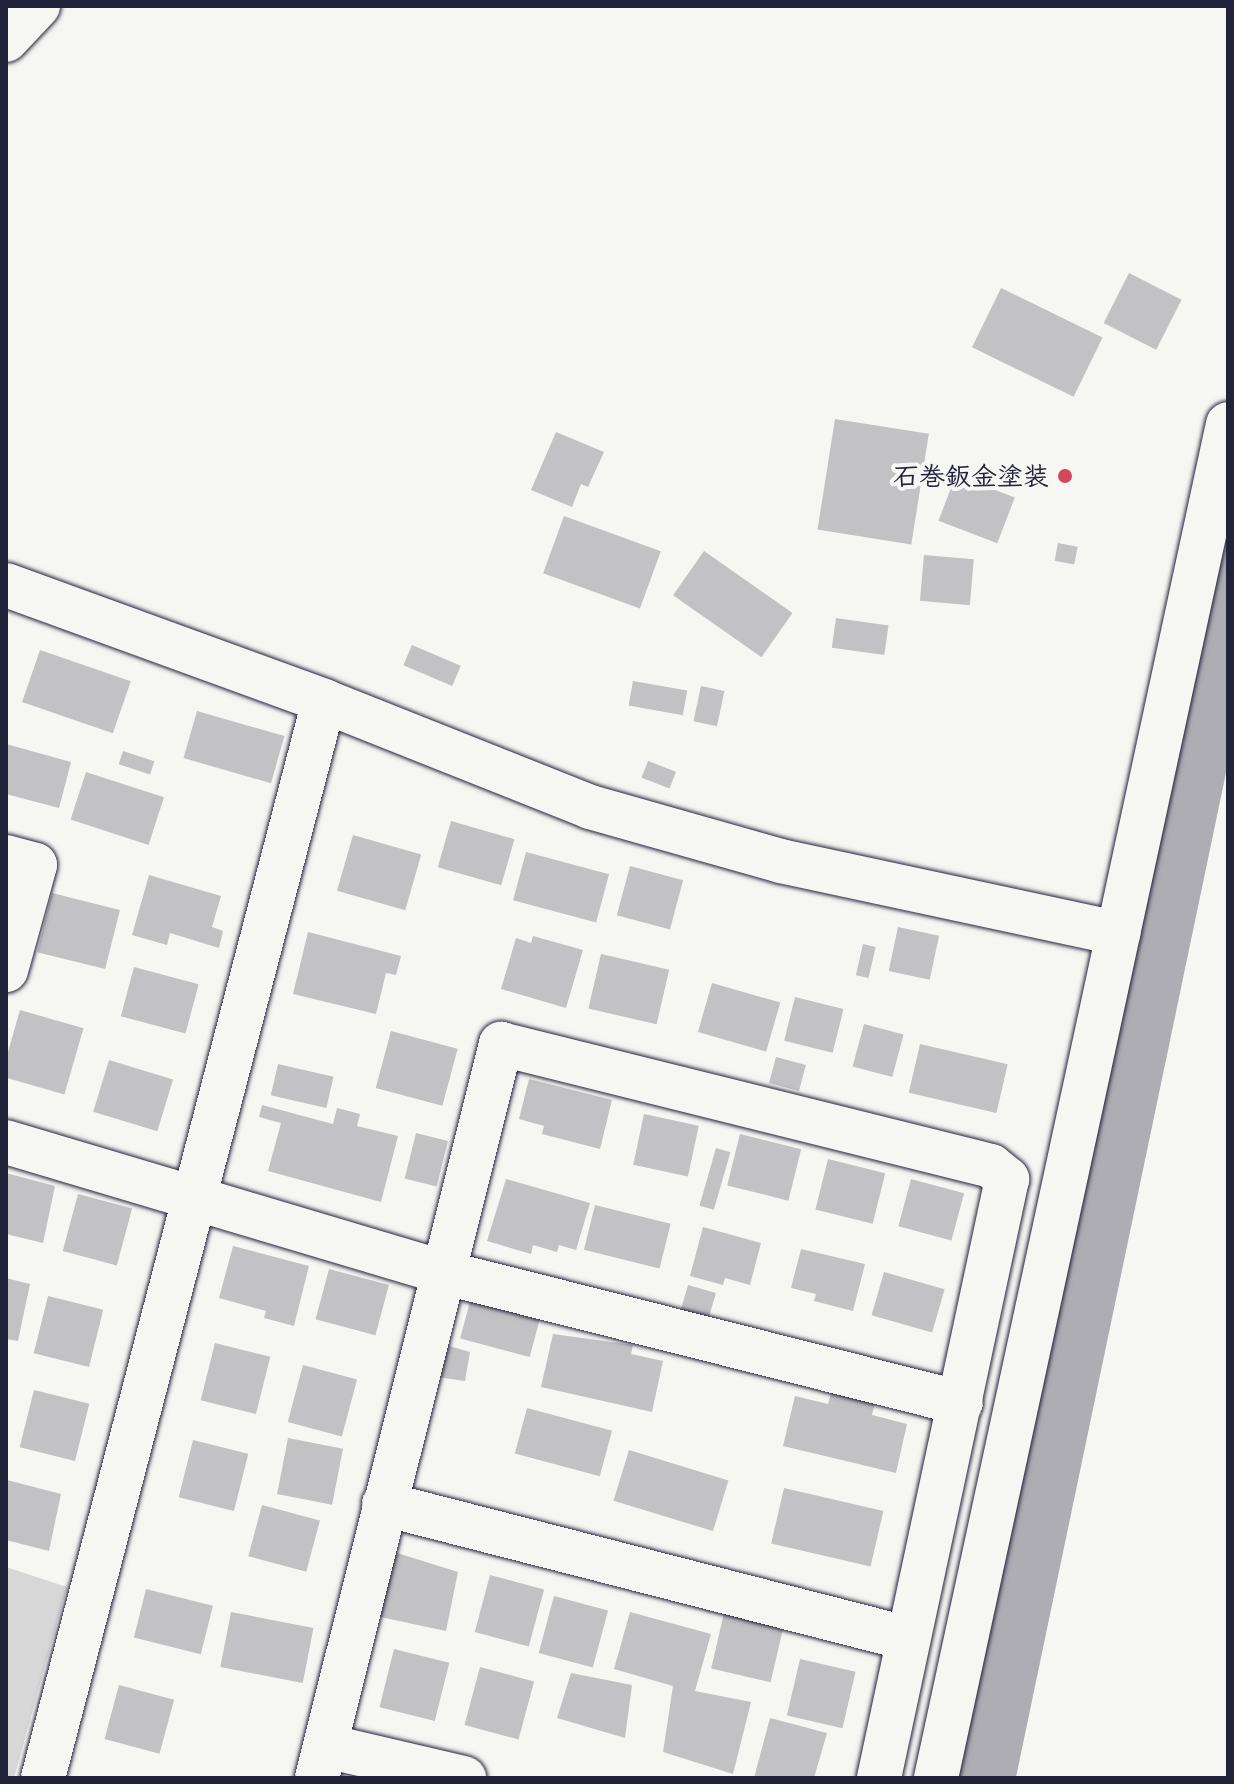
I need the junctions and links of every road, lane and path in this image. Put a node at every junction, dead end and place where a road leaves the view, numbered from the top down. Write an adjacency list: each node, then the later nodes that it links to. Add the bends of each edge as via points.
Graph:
1 (38, 6): 2 (street)
2 (6, 40)
3 (1228, 424): 7 (street)
4 (6, 585): 5 (street)
5 (324, 701): 7 (street, via 590,807 781,861); 10 (street)
6 (6, 857): 8 (street, via 35,865)
7 (1118, 933): 19 (street)
8 (6, 970)
9 (6, 1142): 10 (street)
10 (197, 1198): 11 (street); 16 (street)
11 (442, 1272): 12 (street); 12 (street, via 501,1044 991,1166 1007,1179); 13 (street)
12 (961, 1403): 14 (street)
13 (384, 1504): 14 (street); 15 (street)
14 (906, 1638): 18 (street)
15 (322, 1762): 17 (street)
16 (43, 1778)
17 (464, 1778)
18 (879, 1778)
19 (936, 1778)

